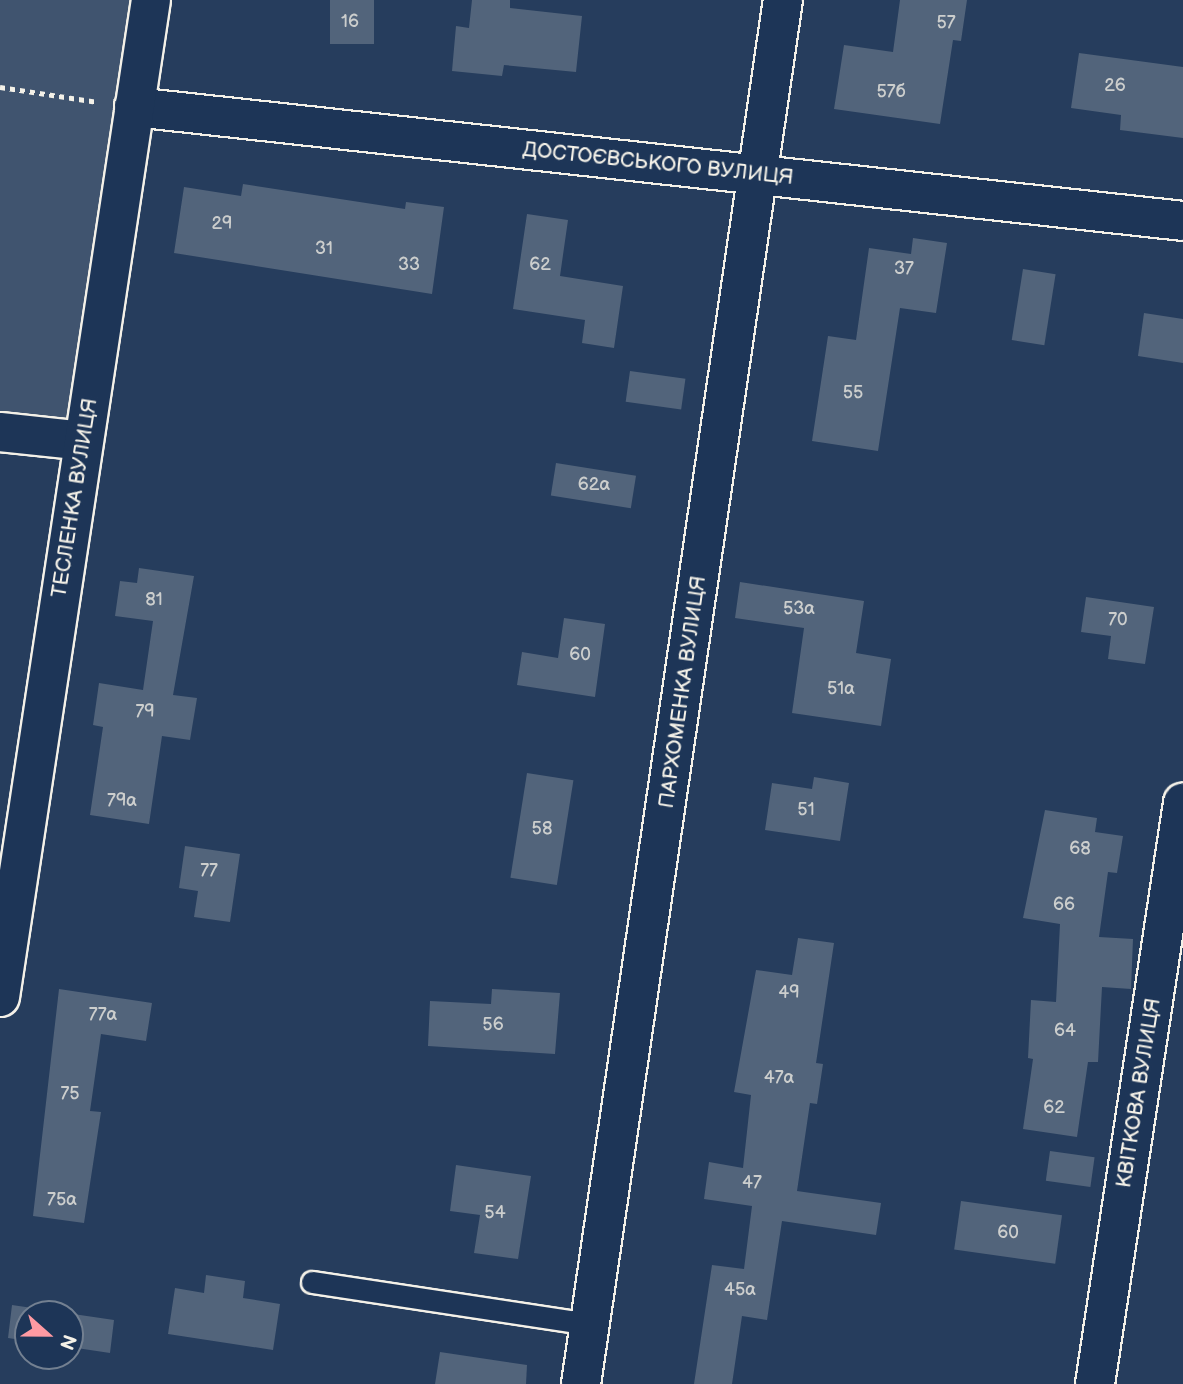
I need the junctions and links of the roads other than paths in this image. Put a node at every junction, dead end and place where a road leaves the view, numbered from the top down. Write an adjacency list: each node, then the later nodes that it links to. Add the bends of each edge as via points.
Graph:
1 (151, 0): 3 (street, ТЕСЛЕНКА ВУЛИЦЯ)
2 (783, 0): 4 (street, ПАРХОМЕНКА ВУЛИЦЯ)
3 (134, 107): 4 (street, ДОСТОЄВСЬКОГО ВУЛИЦЯ); 7 (street, ТЕСЛЕНКА ВУЛИЦЯ)
4 (759, 175): 5 (street, ДОСТОЄВСЬКОГО ВУЛИЦЯ); 11 (street, ПАРХОМЕНКА ВУЛИЦЯ)
5 (1183, 221)
6 (0, 432): 7 (street)
7 (84, 441): 9 (street, ТЕСЛЕНКА ВУЛИЦЯ)
8 (1183, 803): 13 (street, КВІТКОВА ВУЛИЦЯ)
9 (0, 997)
10 (312, 1282): 11 (lane)
11 (590, 1324): 12 (street, ПАРХОМЕНКА ВУЛИЦЯ)
12 (581, 1384)
13 (1095, 1384)

